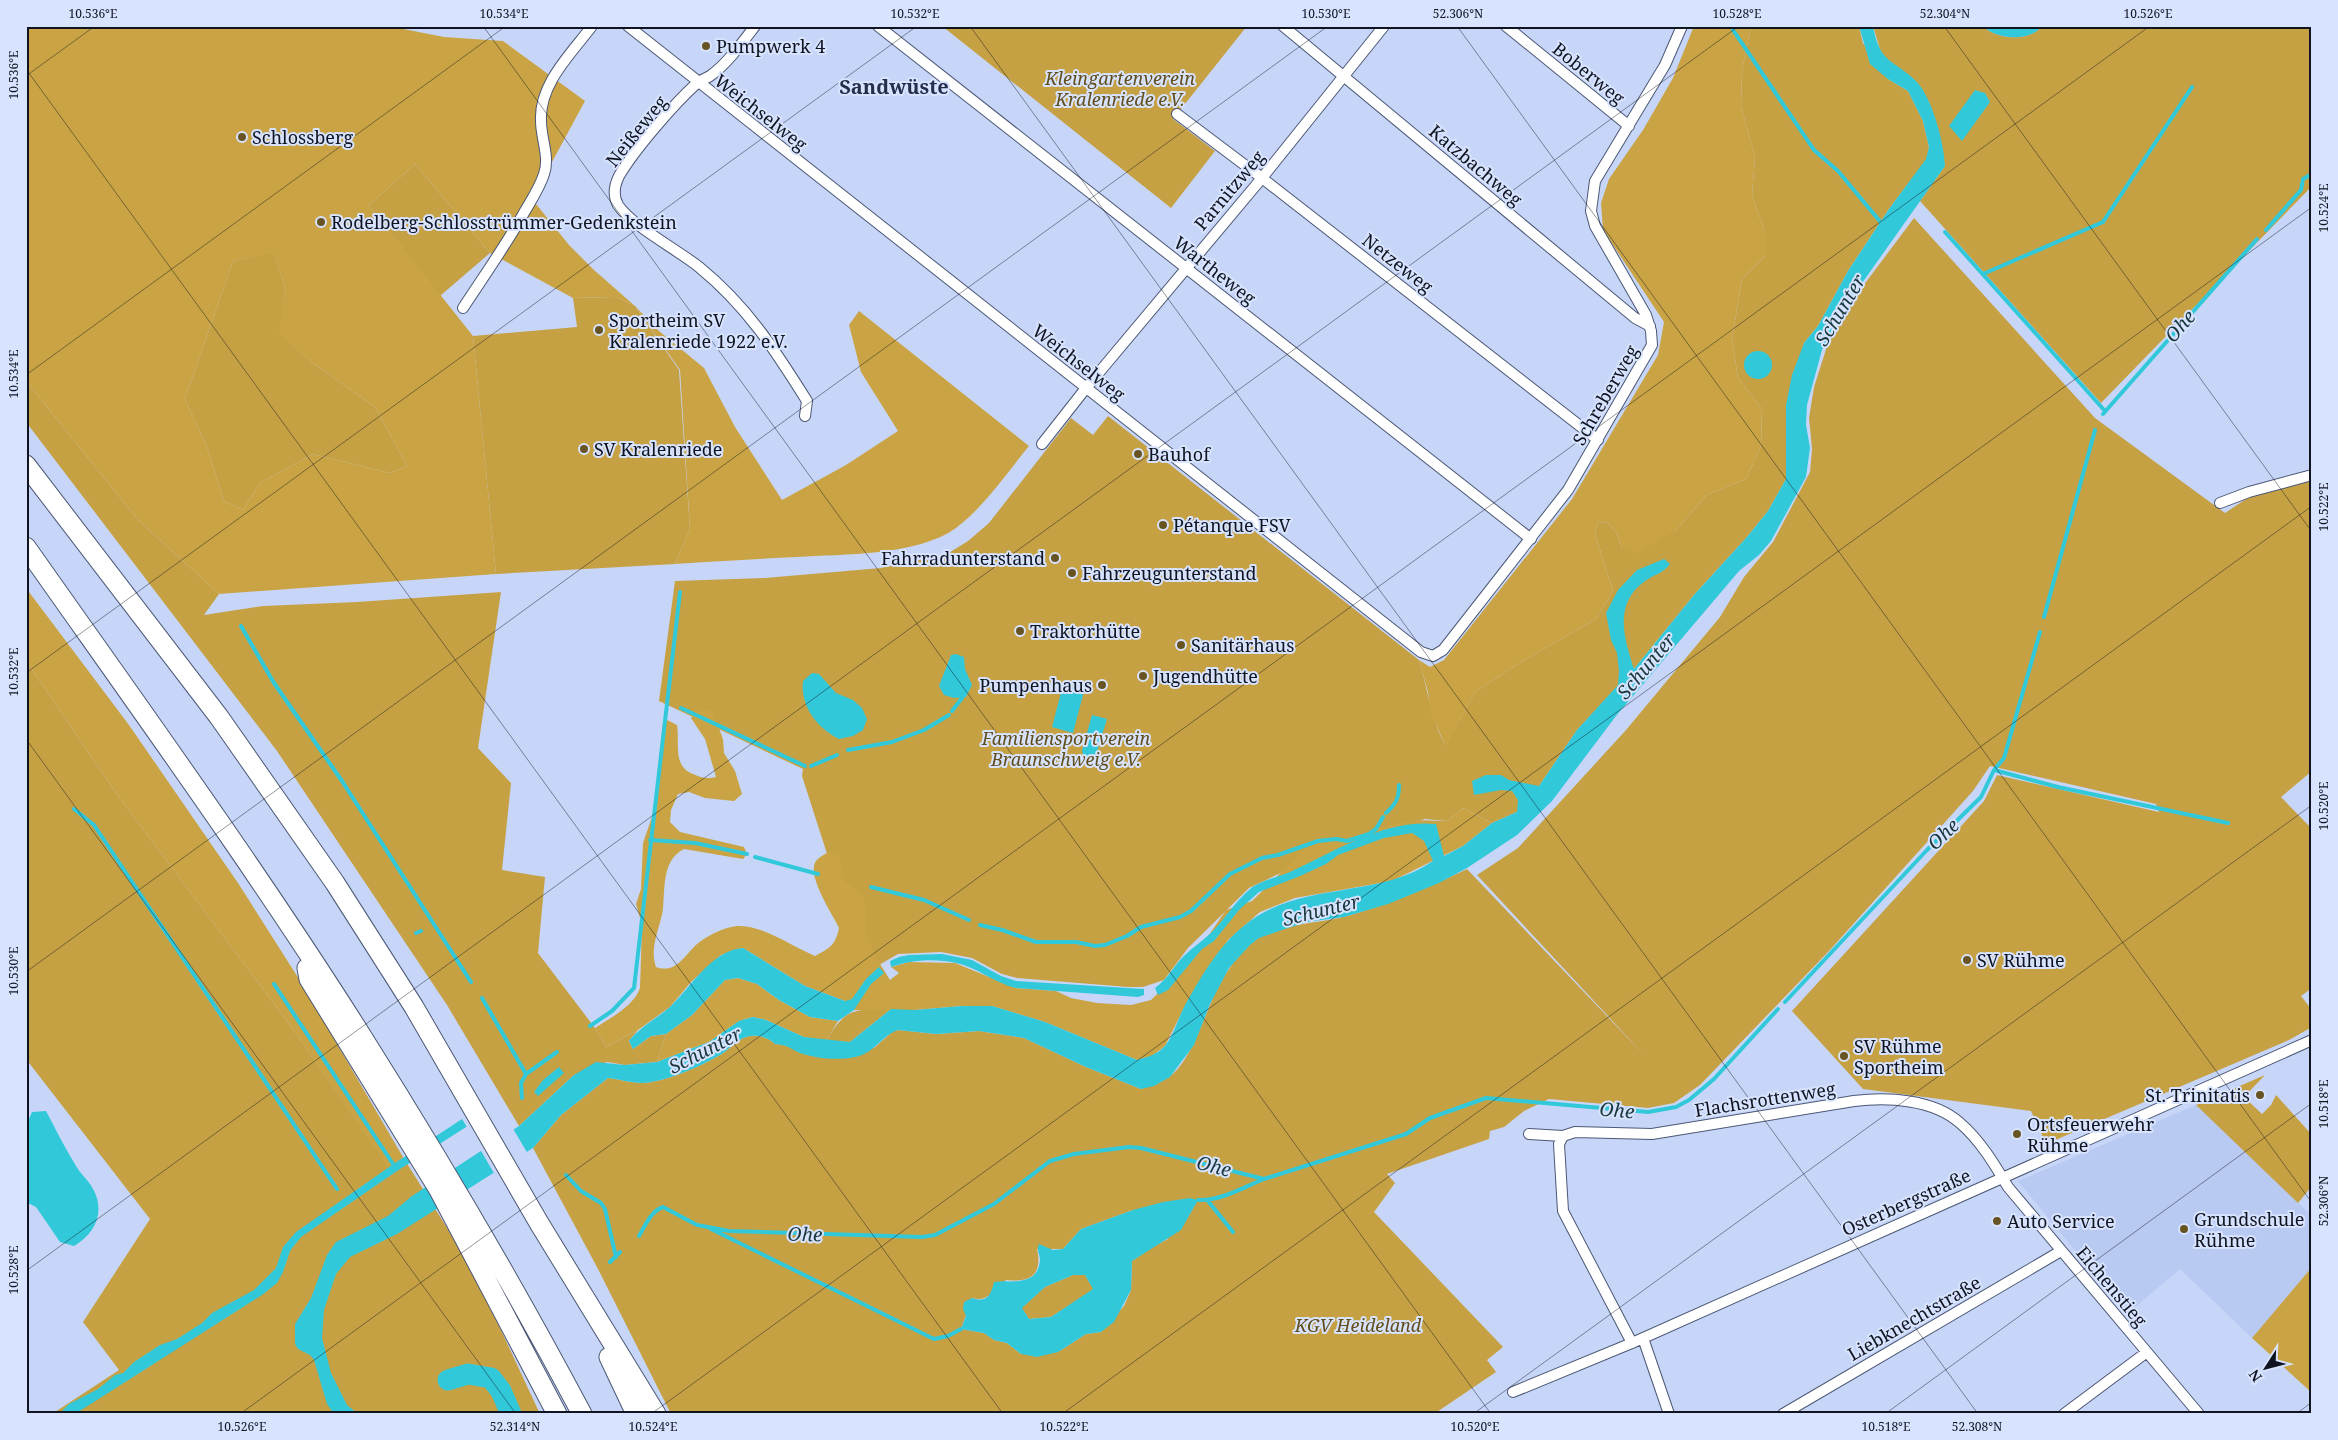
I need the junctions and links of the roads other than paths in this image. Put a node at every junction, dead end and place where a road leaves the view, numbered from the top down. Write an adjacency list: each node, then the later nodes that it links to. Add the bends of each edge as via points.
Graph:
1 (592, 26): 15 (street, via 550,83 543,98 540,114 546,164 538,188 498,258)
2 (628, 26): 10 (street, Weichselweg)
3 (755, 26): 10 (street, Neißeweg, via 722,65)
4 (878, 26): 14 (street, Wartheweg)
5 (1283, 26): 9 (street, Katzbachweg)
6 (1384, 26): 9 (street, Parnitzweg)
7 (1506, 26): 12 (street, Boberweg)
8 (1682, 26): 12 (street, Schreberweg, via 1665,65)
9 (1344, 76): 13 (street, Parnitzweg); 16 (street, Katzbachweg, via 1635,318)
10 (698, 82): 17 (street, Weichselweg); 18 (street, Neißeweg, via 623,170 616,182 615,199 626,214 698,266 733,296 807,401)
11 (1176, 114): 13 (street, Netzeweg)
12 (1629, 126): 16 (street, Schreberweg, via 1595,181 1592,212 1601,238)
13 (1262, 178): 14 (street, Parnitzweg); 19 (street, Netzeweg)
14 (1186, 268): 17 (street, Parnitzweg); 24 (street, Wartheweg)
15 (463, 308)
16 (1650, 326): 19 (street, Schreberweg, via 1652,346)
17 (1086, 388): 20 (street, Parnitzweg); 26 (street, Weichselweg, via 1421,652 1432,656)
18 (805, 416)
19 (1598, 440): 24 (street, Schreberweg, via 1568,490)
20 (1042, 444)
21 (26, 465): 31 (highway, via 150,624 335,883 456,1076)
22 (2312, 476): 23 (street)
23 (2220, 503)
24 (1531, 539): 26 (street, Schreberweg)
25 (26, 547): 33 (highway, via 304,947)
26 (1443, 650)
27 (2312, 1040): 30 (street, Osterbergstraße)
28 (1528, 1134): 29 (street, Flachsrottenweg)
29 (1563, 1136): 30 (street, Flachsrottenweg, via 1575,1132 1652,1134 1854,1100 1887,1098 1929,1107 1956,1119); 35 (street, via 1559,1144 1563,1211)
30 (2002, 1177): 32 (street, Eichenstieg); 34 (street, Osterbergstraße)
31 (539, 1223): 40 (highway); 41 (highway)
32 (2061, 1251): 36 (street, Eichenstieg); 43 (street, Liebknechtstraße)
33 (487, 1259): 38 (highway); 39 (highway)
34 (1643, 1338): 35 (street, Osterbergstraße); 42 (street)
35 (1632, 1342): 37 (street, Osterbergstraße)
36 (2147, 1352): 44 (street); 45 (street, Eichenstieg)
37 (1513, 1392)
38 (557, 1414)
39 (582, 1414)
40 (636, 1414)
41 (656, 1414)
42 (1669, 1414)
43 (1783, 1414)
44 (2064, 1414)
45 (2199, 1414)

